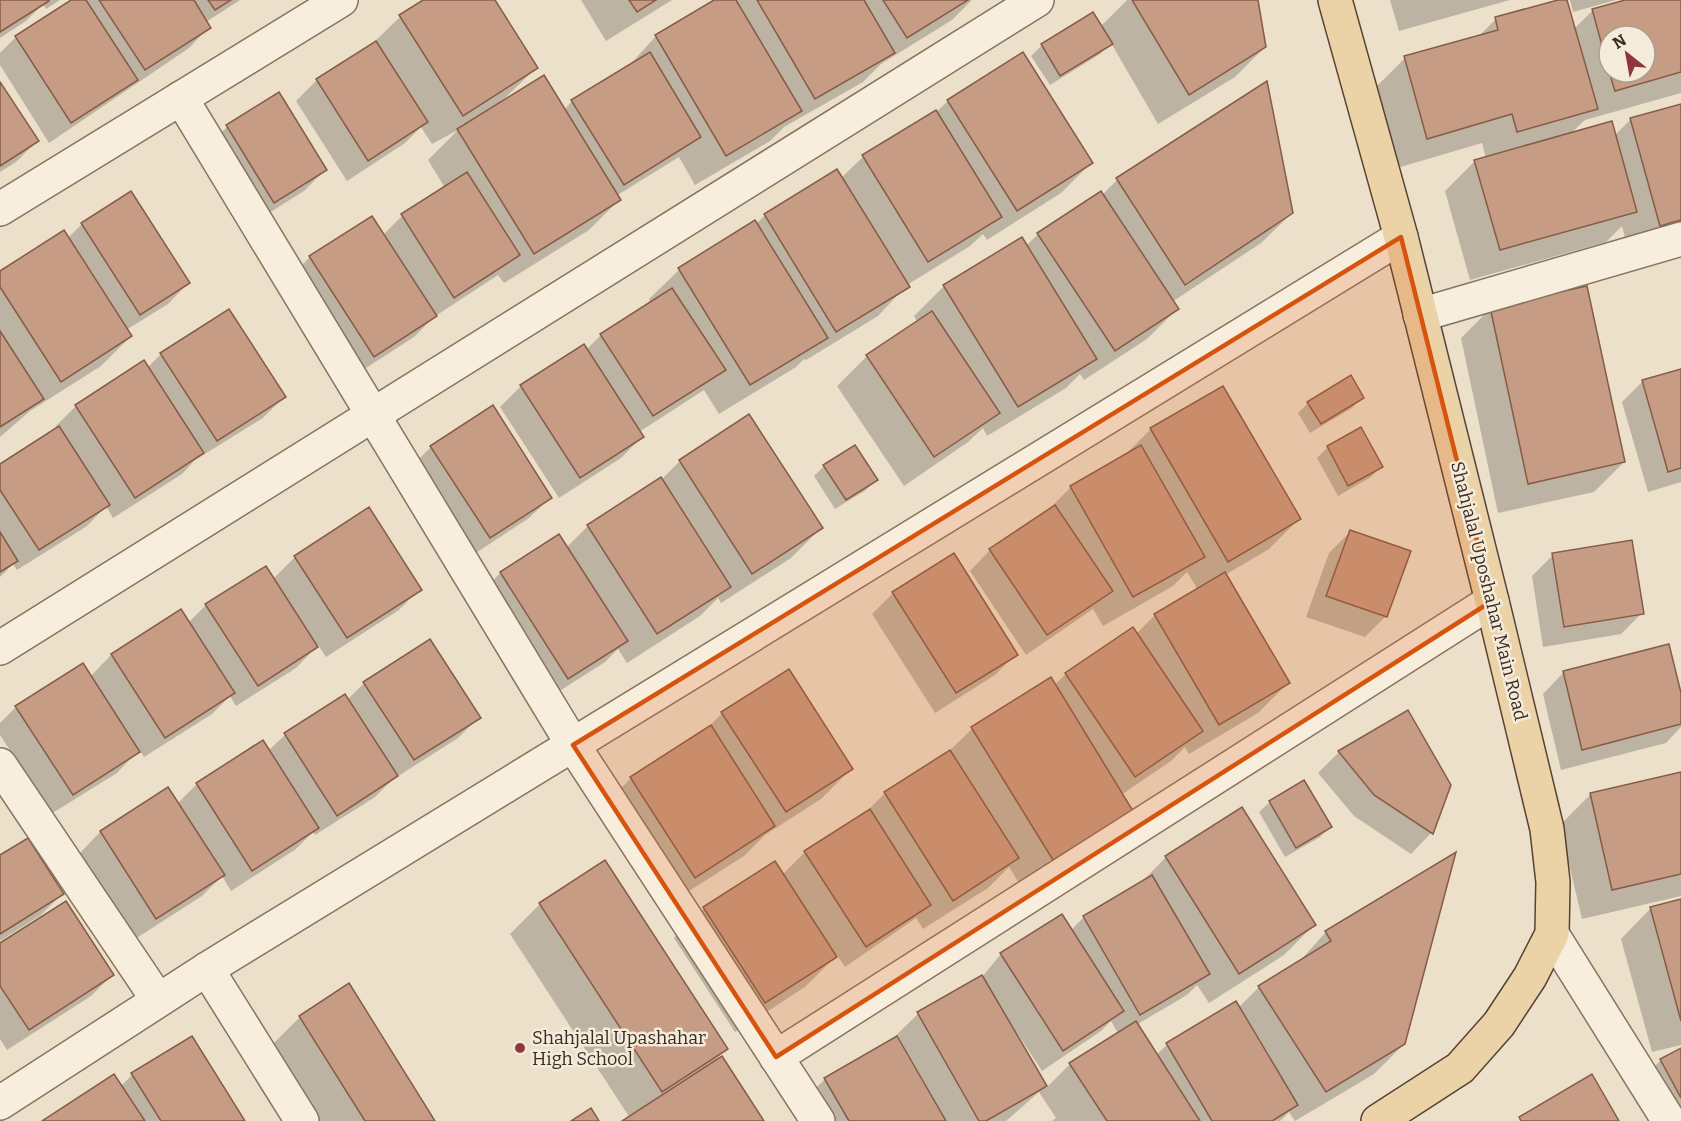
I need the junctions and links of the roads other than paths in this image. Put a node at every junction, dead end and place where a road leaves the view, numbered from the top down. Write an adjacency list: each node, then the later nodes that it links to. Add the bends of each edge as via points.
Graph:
1 (342, 0): 4 (street)
2 (1037, 0): 9 (street)
3 (1335, 0): 6 (main road, Shahjalal Uposhahar Main Road)
4 (181, 98): 5 (street); 9 (street)
5 (0, 209)
6 (1401, 237): 8 (main road, Shahjalal Uposhahar Main Road); 12 (street)
7 (1681, 238): 8 (street)
8 (1420, 315): 10 (main road, Shahjalal Uposhahar Main Road)
9 (373, 415): 11 (street); 12 (street)
10 (1492, 601): 14 (main road, Shahjalal Uposhahar Main Road, via 1547,829 1554,882); 17 (street)
11 (0, 648)
12 (573, 745): 15 (street); 17 (street)
13 (0, 765): 16 (street)
14 (1552, 934): 21 (main road, Shahjalal Uposhahar Main Road, via 1499,1024 1460,1068); 22 (street)
15 (207, 969): 16 (street); 19 (street)
16 (158, 1000): 18 (street)
17 (776, 1057): 20 (street)
18 (0, 1103)
19 (302, 1121)
20 (818, 1121)
21 (1378, 1121)
22 (1669, 1121)

